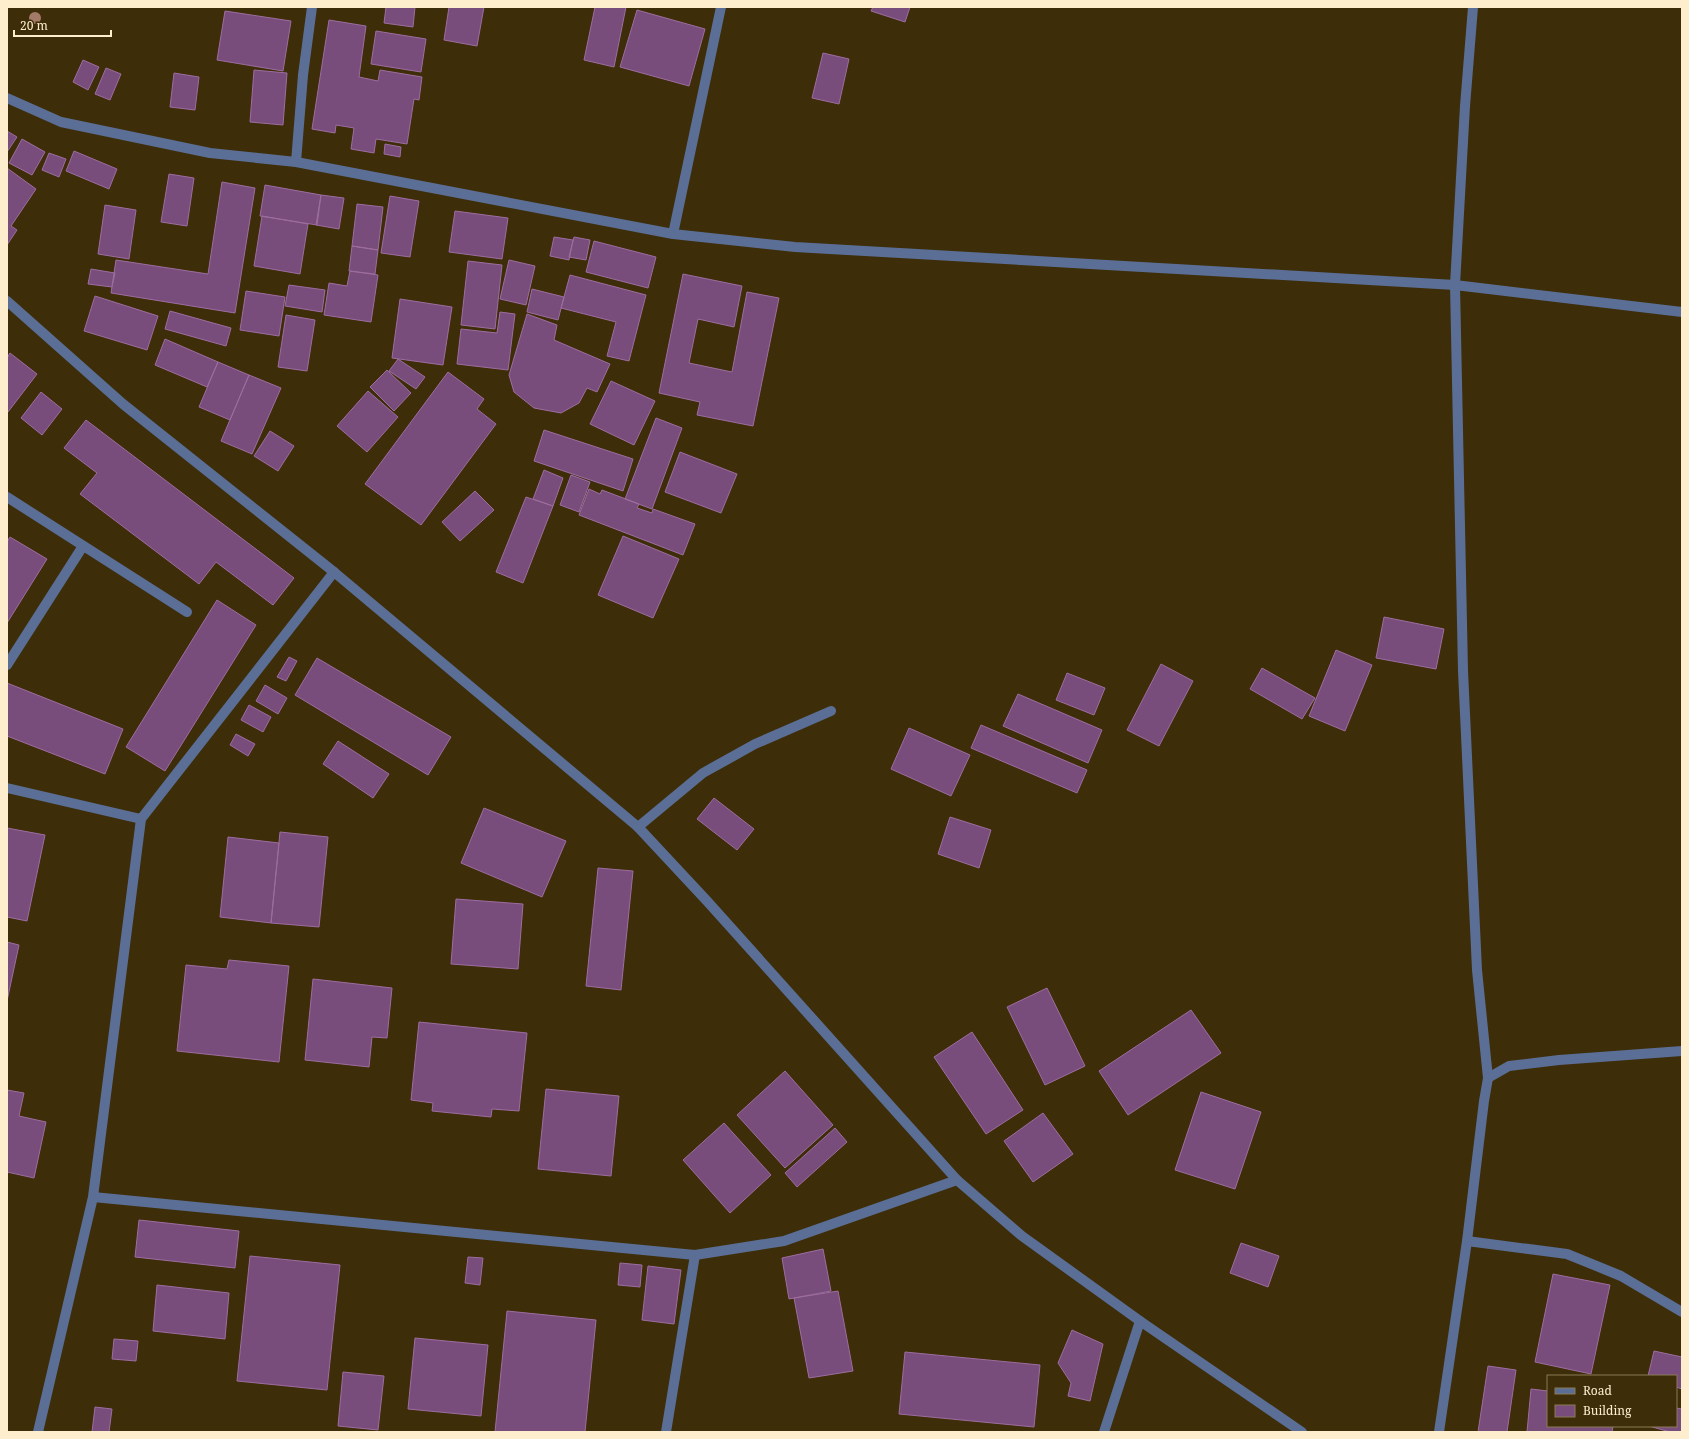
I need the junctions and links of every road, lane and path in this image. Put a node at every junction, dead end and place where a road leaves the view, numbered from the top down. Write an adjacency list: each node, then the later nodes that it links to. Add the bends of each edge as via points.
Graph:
1 (312, 7): 5 (street)
2 (721, 7): 6 (street)
3 (1473, 7): 7 (street)
4 (7, 98): 5 (street, via 61,122 210,153)
5 (296, 162): 6 (street)
6 (673, 234): 7 (street, via 795,247)
7 (1455, 285): 9 (street); 20 (street, via 1463,671 1477,970)
8 (7, 303): 12 (street, via 123,404)
9 (1682, 312)
10 (7, 497): 11 (street)
11 (83, 546): 13 (street); 14 (street)
12 (334, 572): 17 (street); 18 (street)
13 (187, 612)
14 (7, 664)
15 (831, 711): 18 (street, via 755,744 703,773)
16 (7, 788): 17 (street)
17 (141, 819): 22 (street)
18 (638, 827): 21 (street)
19 (1682, 1050): 20 (street, via 1509,1066)
20 (1488, 1078): 23 (street)
21 (957, 1180): 24 (street, via 784,1241); 26 (street, via 1022,1236)
22 (93, 1197): 24 (street); 27 (street)
23 (1467, 1241): 25 (street, via 1567,1254 1621,1276); 31 (street)
24 (695, 1256): 28 (street)
25 (1682, 1312)
26 (1140, 1321): 29 (street); 30 (street)
27 (38, 1432)
28 (666, 1432)
29 (1104, 1432)
30 (1302, 1432)
31 (1439, 1432)

